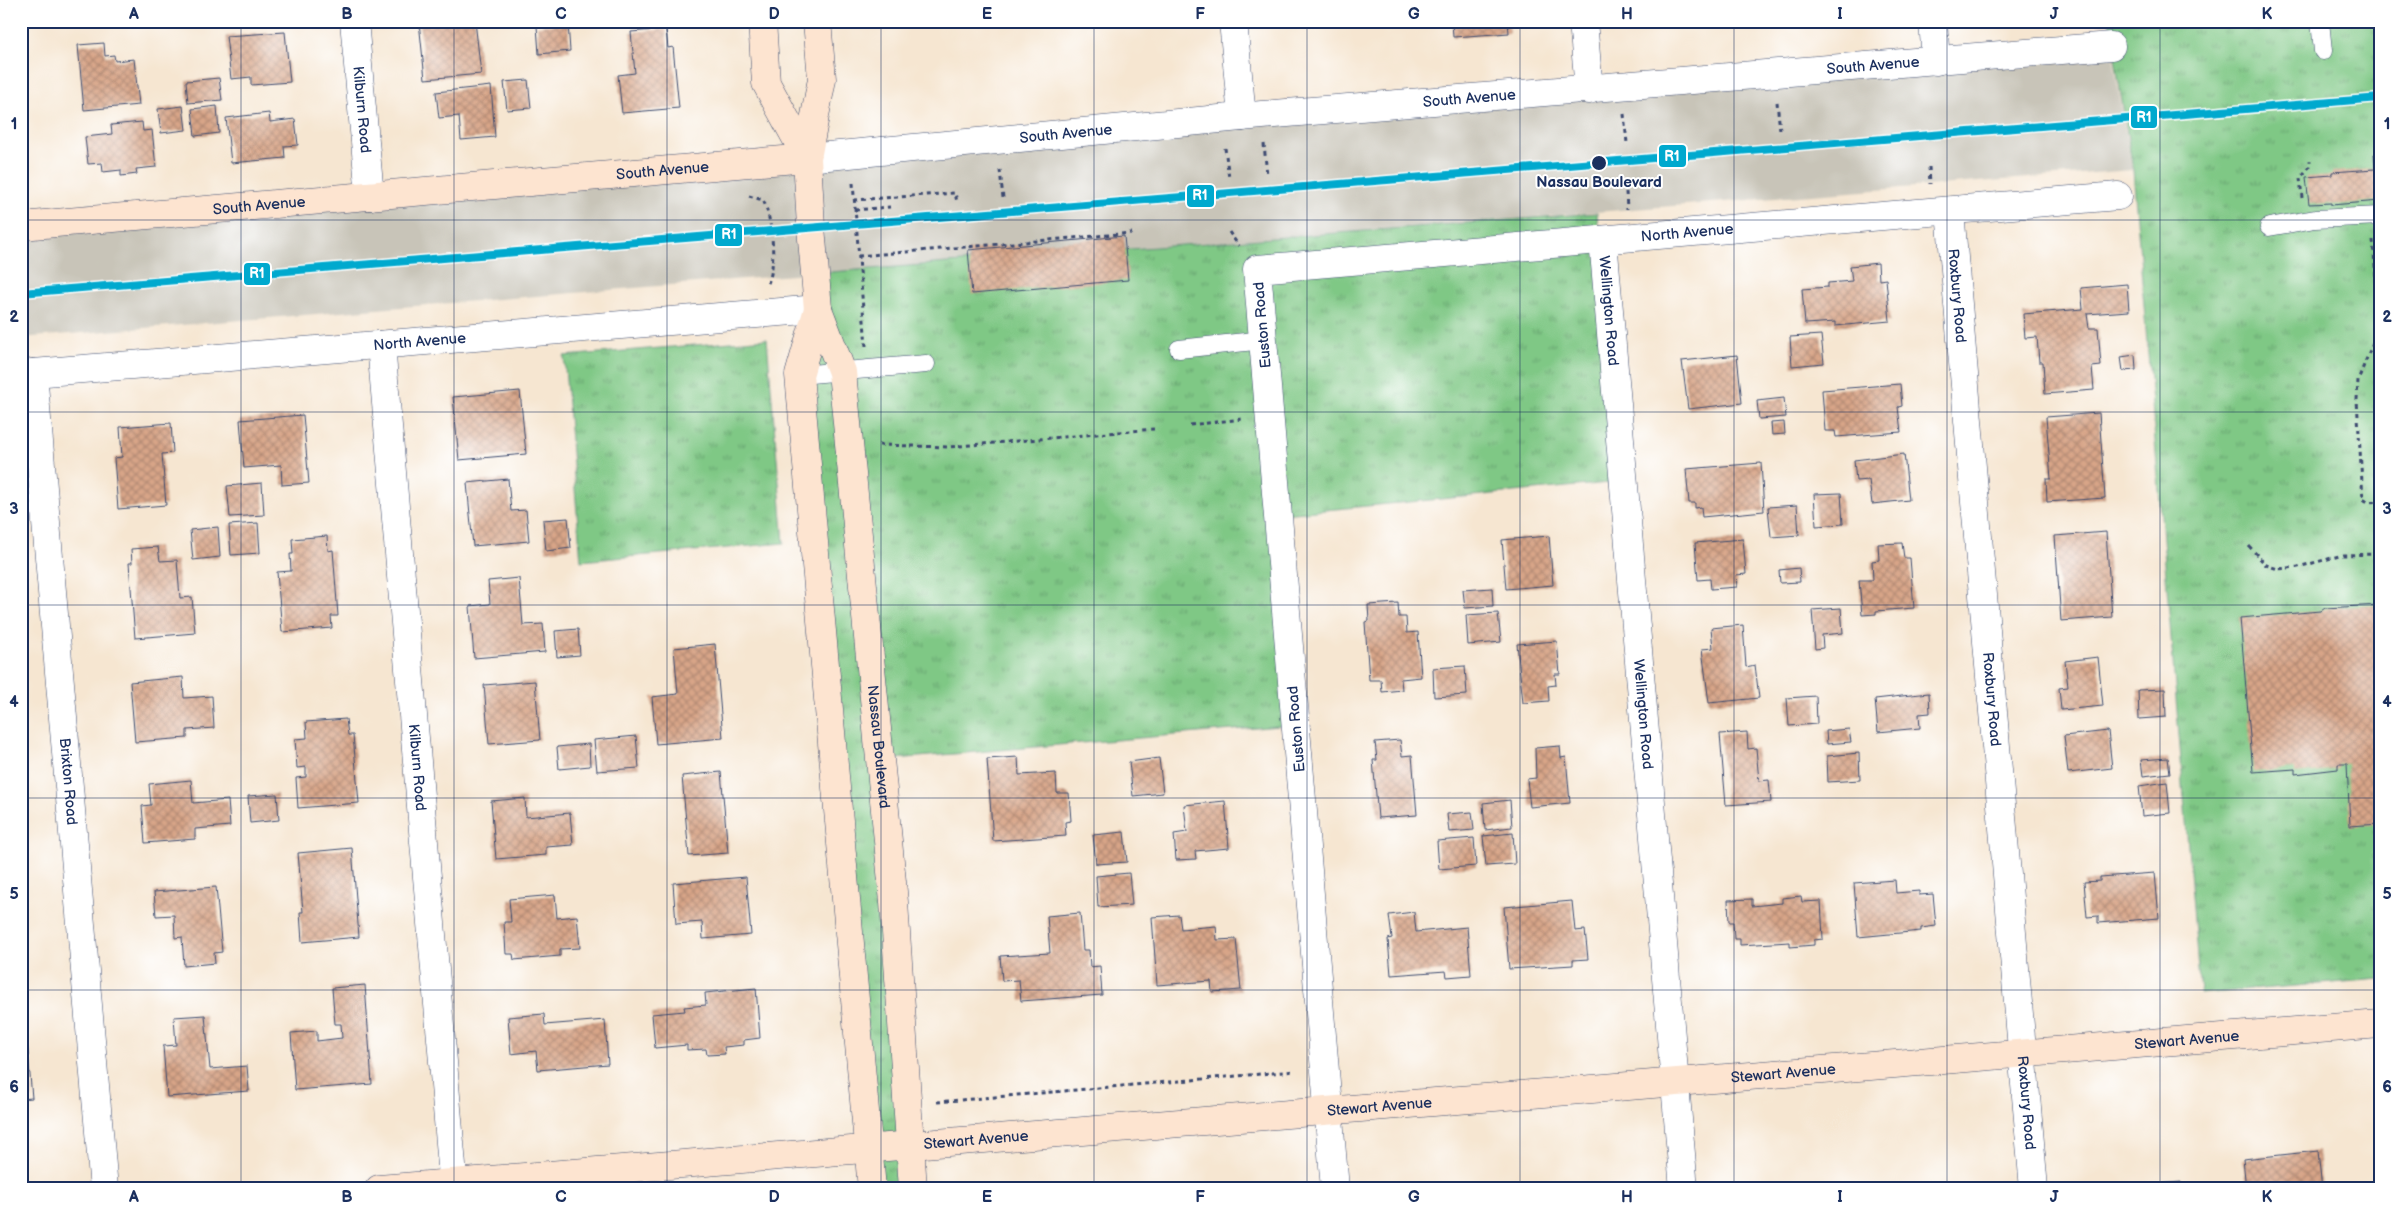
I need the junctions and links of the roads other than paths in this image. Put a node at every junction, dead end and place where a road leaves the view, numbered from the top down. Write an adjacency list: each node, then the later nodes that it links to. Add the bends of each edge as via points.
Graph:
1 (354, 21): 14 (street, Kilburn Road)
2 (762, 21): 13 (main road, Nassau Boulevard, via 766,83)
3 (817, 21): 13 (main road, Nassau Boulevard, via 822,79)
4 (1583, 21): 11 (street)
5 (1933, 21): 10 (street)
6 (2320, 21): 9 (lane)
7 (1234, 32): 12 (street)
8 (2111, 46): 10 (street, South Avenue)
9 (2323, 50)
10 (1936, 61): 11 (street, South Avenue)
11 (1589, 90): 12 (street, South Avenue)
12 (1242, 117): 13 (street, South Avenue)
13 (807, 158): 14 (main road, South Avenue); 22 (main road, Nassau Boulevard)
14 (370, 196): 18 (main road, South Avenue)
15 (2118, 196): 16 (street, North Avenue)
16 (1950, 210): 20 (street, North Avenue); 31 (street, Roxbury Road)
17 (2376, 216): 19 (lane)
18 (21, 226)
19 (2268, 226)
20 (1603, 240): 21 (street, North Avenue); 32 (street, Wellington Road)
21 (1257, 269): 23 (street, Euston Road)
22 (818, 309): 24 (street, North Avenue); 27 (main road, Nassau Boulevard); 29 (main road, Nassau Boulevard)
23 (1264, 340): 25 (lane); 33 (street, Euston Road)
24 (381, 345): 28 (street, North Avenue); 36 (street, Kilburn Road)
25 (1179, 349)
26 (926, 364): 27 (lane)
27 (842, 372): 29 (lane); 34 (main road, Nassau Boulevard, via 894,902)
28 (27, 374): 37 (street, Brixton Road)
29 (799, 376): 35 (main road, Nassau Boulevard)
30 (2380, 1024): 31 (main road, Stewart Avenue)
31 (2022, 1054): 32 (main road, Stewart Avenue); 43 (street, Roxbury Road)
32 (1675, 1082): 33 (main road, Stewart Avenue); 42 (street, Wellington Road)
33 (1328, 1111): 34 (main road, Stewart Avenue); 41 (street, Euston Road)
34 (910, 1145): 35 (main road, Stewart Avenue); 40 (main road, Nassau Boulevard)
35 (869, 1148): 36 (main road, Stewart Avenue); 39 (main road, Nassau Boulevard)
36 (453, 1186): 38 (main road, Stewart Avenue)
37 (104, 1189)
38 (379, 1189)
39 (872, 1189)
40 (913, 1189)
41 (1335, 1189)
42 (1684, 1189)
43 (2034, 1189)

